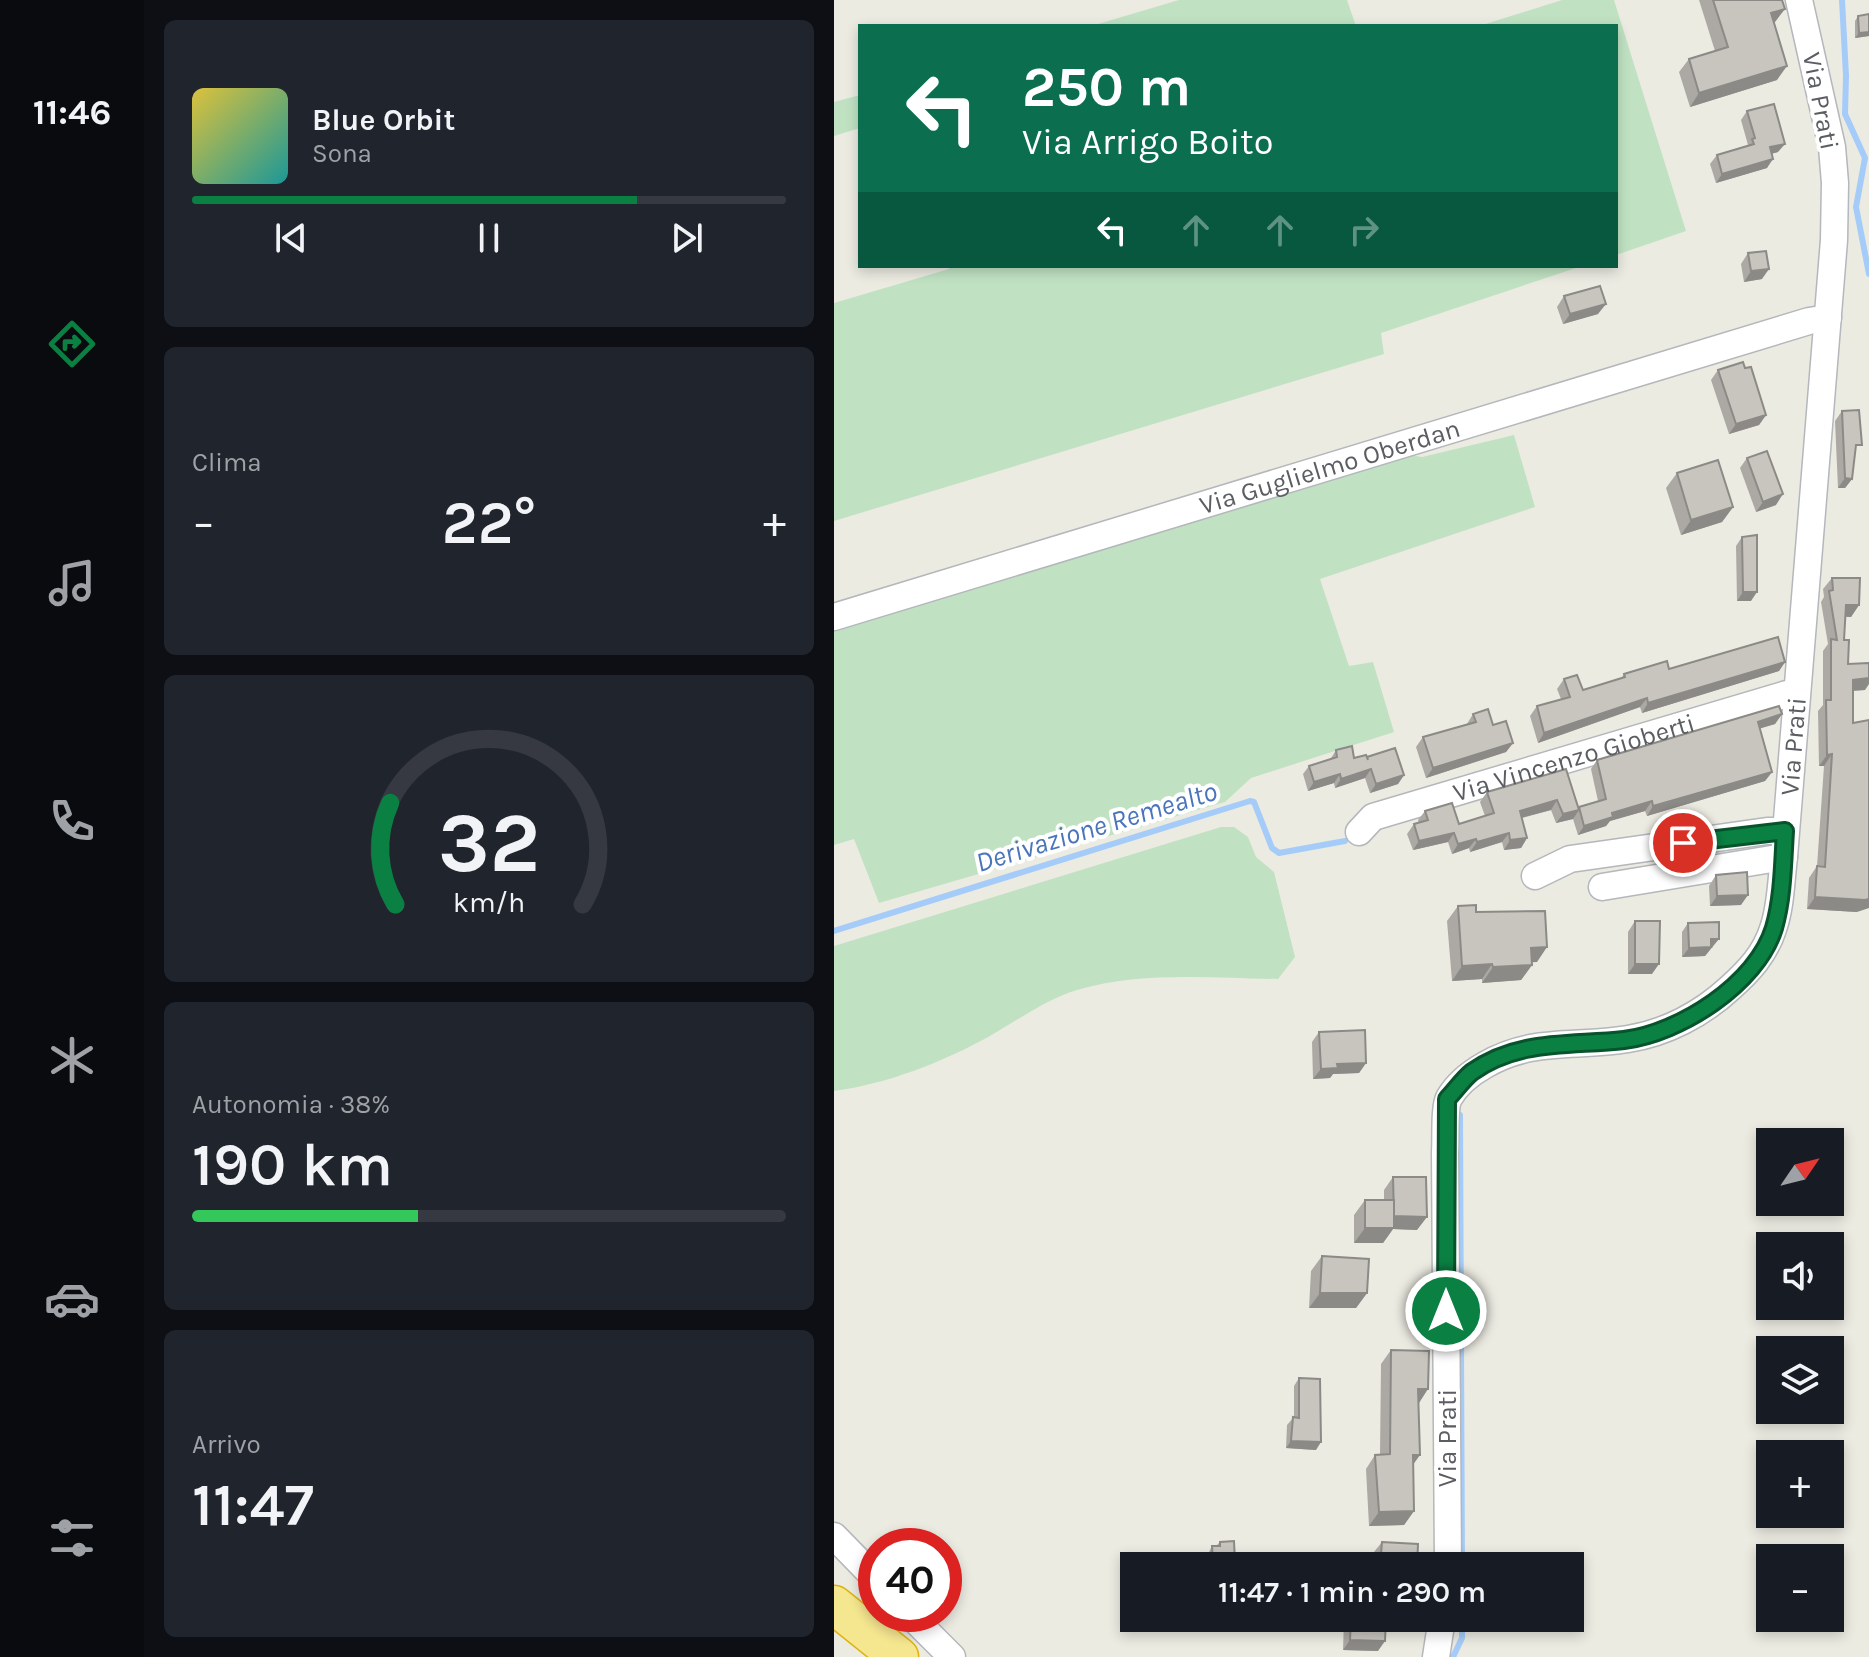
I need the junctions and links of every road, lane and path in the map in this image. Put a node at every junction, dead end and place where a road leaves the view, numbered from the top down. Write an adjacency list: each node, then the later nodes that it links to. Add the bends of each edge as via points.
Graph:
1 (1799, 0): 2 (street, Via Prati, via 1826,115 1835,183)
2 (1828, 318): 3 (street, Via Guglielmo Oberdan); 4 (street, Via Prati)
3 (834, 617)
4 (1796, 694): 5 (street, Via Vincenzo Gioberti, via 1373,817); 6 (street, Via Prati)
5 (1359, 832)
6 (1785, 844): 7 (street, via 1570,859); 8 (street); 10 (street, Via Prati, via 1773,929 1764,952 1722,996 1662,1031 1505,1053 1470,1074 1447,1099)
7 (1535, 876)
8 (1602, 887)
9 (834, 1536): 11 (street)
10 (1448, 1552)
11 (858, 1561)
12 (834, 1605): 15 (highway)
13 (927, 1632): 16 (street)
14 (1440, 1632): 17 (street)
15 (899, 1657)
16 (952, 1657)
17 (1436, 1657)

